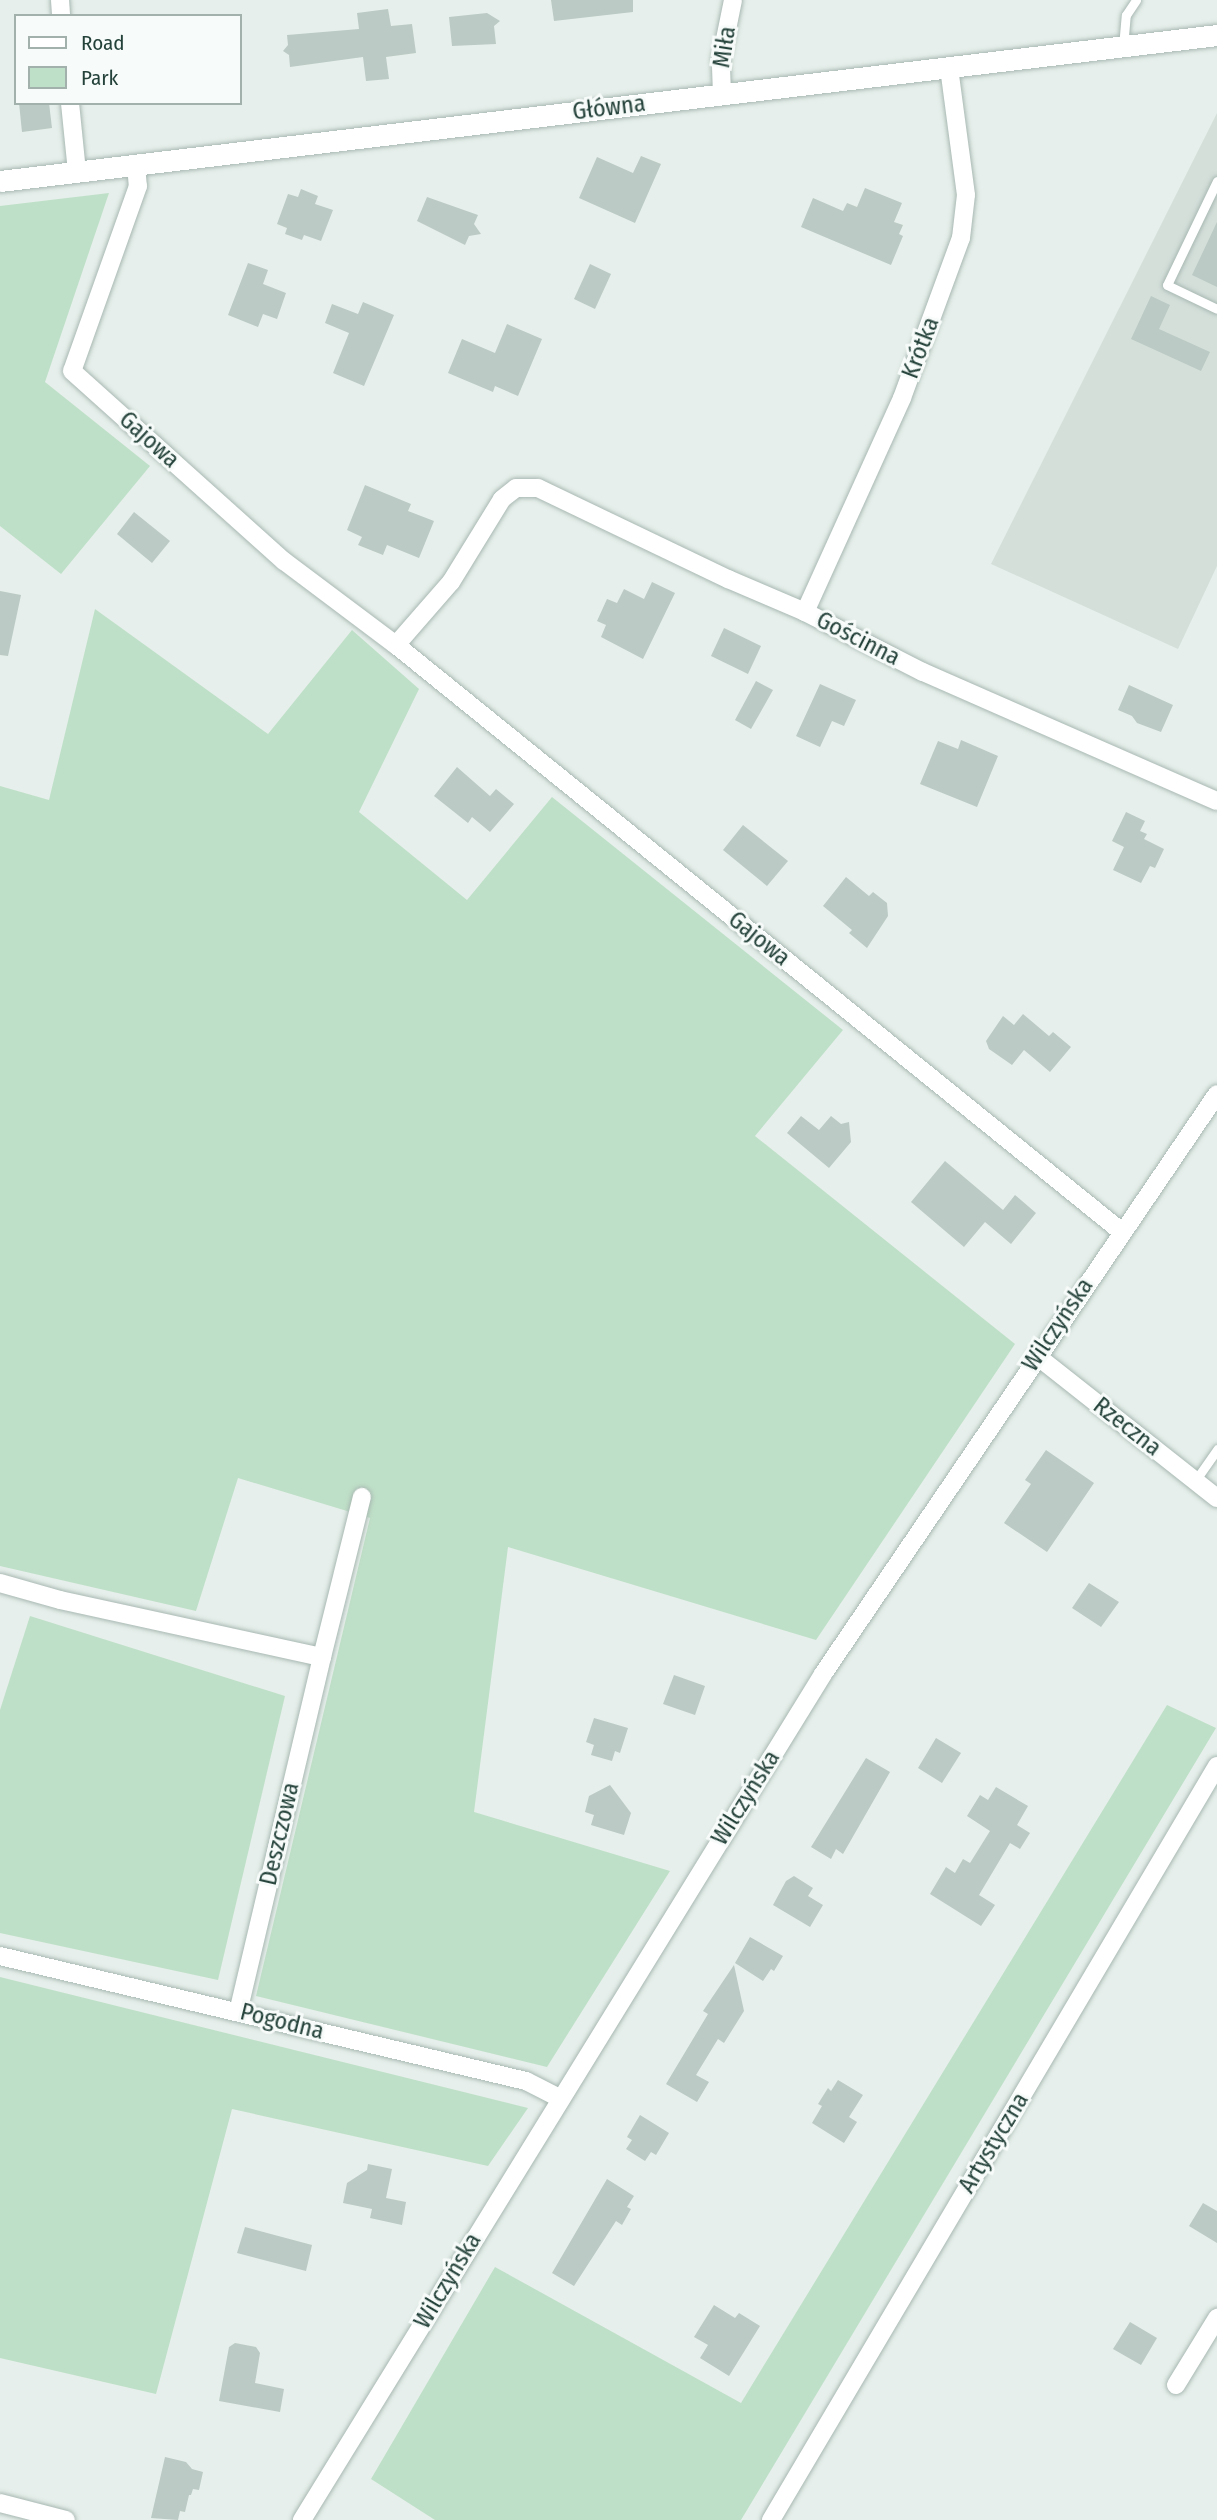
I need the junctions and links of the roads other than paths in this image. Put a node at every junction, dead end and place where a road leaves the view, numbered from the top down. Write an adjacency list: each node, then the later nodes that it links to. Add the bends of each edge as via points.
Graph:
1 (733, 0): 6 (street, Miła, via 721,59)
2 (1136, 0): 4 (lane, via 1126,15)
3 (1217, 35): 4 (street, Główna)
4 (1123, 47): 5 (street, Główna)
5 (949, 68): 6 (street, Główna); 14 (street, Krótka, via 966,195 961,238 902,398)
6 (722, 95): 8 (street, Główna)
7 (70, 105): 9 (street)
8 (136, 165): 9 (street, Główna); 15 (street, Gajowa, via 138,186 72,371 284,561)
9 (77, 172): 10 (street, Główna)
10 (0, 181)
11 (1217, 181): 12 (lane)
12 (1215, 192): 13 (lane, via 1167,285)
13 (1217, 309)
14 (806, 612): 15 (street, Gościnna, via 538,488 516,488 502,499 452,582); 16 (street, Gościnna, via 923,672)
15 (396, 645): 18 (street, Gajowa)
16 (1217, 801)
17 (1217, 1094): 18 (street, Wilczyńska)
18 (1122, 1232): 19 (street, Wilczyńska)
19 (1037, 1356): 21 (street, Rzeczna); 29 (street, Wilczyńska, via 822,1674)
20 (1217, 1449): 21 (lane)
21 (1195, 1481): 23 (street, Rzeczna)
22 (362, 1497): 25 (street, Deszczowa)
23 (1217, 1498)
24 (0, 1583): 25 (street, via 60,1601)
25 (322, 1657): 28 (street, Deszczowa)
26 (1217, 1766): 35 (street, Artystyczna)
27 (0, 1956): 28 (street, Pogodna)
28 (238, 2012): 29 (street, Pogodna, via 526,2081)
29 (560, 2098): 34 (street, Wilczyńska)
30 (1217, 2318): 31 (street)
31 (1176, 2385)
32 (0, 2503): 33 (street)
33 (66, 2520)
34 (302, 2520)
35 (771, 2520)

